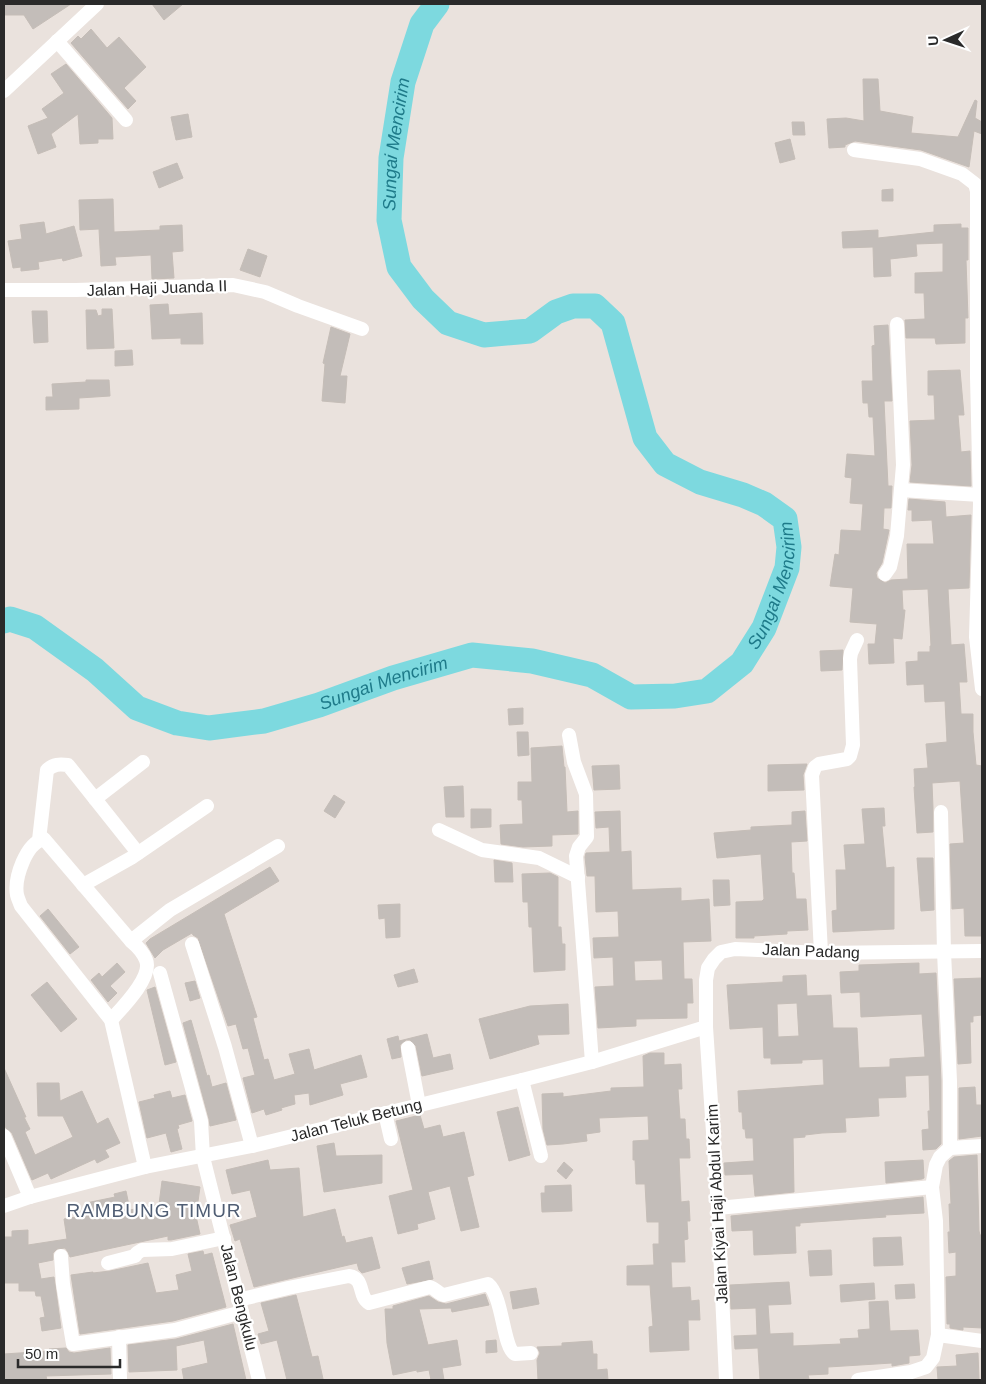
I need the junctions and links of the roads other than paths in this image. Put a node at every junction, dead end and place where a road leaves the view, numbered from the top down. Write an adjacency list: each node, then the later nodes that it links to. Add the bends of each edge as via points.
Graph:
1 (97, 4): 2 (street)
2 (58, 41): 3 (street); 4 (street)
3 (4, 91)
4 (126, 120)
5 (854, 150): 9 (street, via 920,159 962,174 975,184 978,198)
6 (4, 290): 8 (street, Jalan Haji Juanda II, via 233,285 265,292)
7 (897, 324): 10 (street, via 903,465)
8 (362, 329)
9 (980, 377): 11 (street)
10 (901, 490): 11 (street); 12 (street, via 896,541 890,567)
11 (981, 501): 14 (street, via 976,637)
12 (885, 574)
13 (857, 640): 30 (street, via 850,659 852,752 847,759 819,764 812,775)
14 (982, 683)
15 (569, 735): 24 (street, via 586,800 587,837 577,851)
16 (142, 762): 17 (street)
17 (95, 799): 21 (street, via 68,765 51,766 47,770); 23 (street)
18 (207, 806): 23 (street)
19 (941, 812): 29 (street)
20 (439, 830): 24 (street, via 482,850 532,856)
21 (39, 840): 25 (street, via 44,839); 32 (street, via 28,851 20,871 17,896 21,906)
22 (278, 846): 26 (street, via 170,910)
23 (138, 852): 25 (street)
24 (578, 877): 35 (street)
25 (83, 885): 26 (street)
26 (131, 941): 32 (street, via 147,961 146,970 143,981)
27 (192, 944): 41 (street)
28 (982, 951): 29 (street, Jalan Padang)
29 (944, 952): 30 (street, Jalan Padang); 43 (street)
30 (821, 953): 33 (street, Jalan Padang, via 735,948 722,952 708,968)
31 (160, 972): 45 (street, Jalan Bengkulu, via 201,1121)
32 (111, 1020): 46 (street)
33 (706, 1027): 35 (street, Jalan Teluk Betung); 50 (street, Jalan Kiyai Haji Abdul Karim)
34 (408, 1048): 37 (street)
35 (592, 1062): 36 (street, Jalan Teluk Betung)
36 (522, 1080): 37 (street, Jalan Teluk Betung); 44 (street)
37 (419, 1105): 38 (street, Jalan Teluk Betung)
38 (385, 1113): 40 (street); 41 (street, Jalan Teluk Betung)
39 (4, 1136): 48 (street)
40 (391, 1139)
41 (252, 1146): 45 (street, Jalan Teluk Betung)
42 (982, 1146): 43 (street)
43 (950, 1148): 47 (street, via 936,1165)
44 (540, 1156)
45 (203, 1157): 46 (street, Jalan Teluk Betung); 51 (street, Jalan Bengkulu)
46 (146, 1167): 48 (street, Jalan Teluk Betung)
47 (932, 1187): 50 (street); 55 (street, via 936,1220)
48 (30, 1197): 49 (street, Jalan Teluk Betung)
49 (4, 1206)
50 (718, 1208): 61 (street, Jalan Kiyai Haji Abdul Karim)
51 (224, 1238): 53 (street, via 172,1249 142,1250 135,1256); 54 (street, Jalan Bengkulu)
52 (61, 1256): 56 (street, via 73,1344)
53 (108, 1264)
54 (240, 1306): 56 (street, via 176,1330); 58 (street, via 288,1288 349,1276 358,1280 364,1300 369,1303 430,1287 444,1295 488,1284 503,1319 510,1350 515,1354); 60 (street, Jalan Bengkulu)
55 (938, 1335): 57 (street); 62 (street, via 934,1358 926,1368)
56 (119, 1337): 59 (street)
57 (982, 1341)
58 (531, 1353)
59 (120, 1380)
60 (260, 1380)
61 (726, 1380)
62 (858, 1380)

